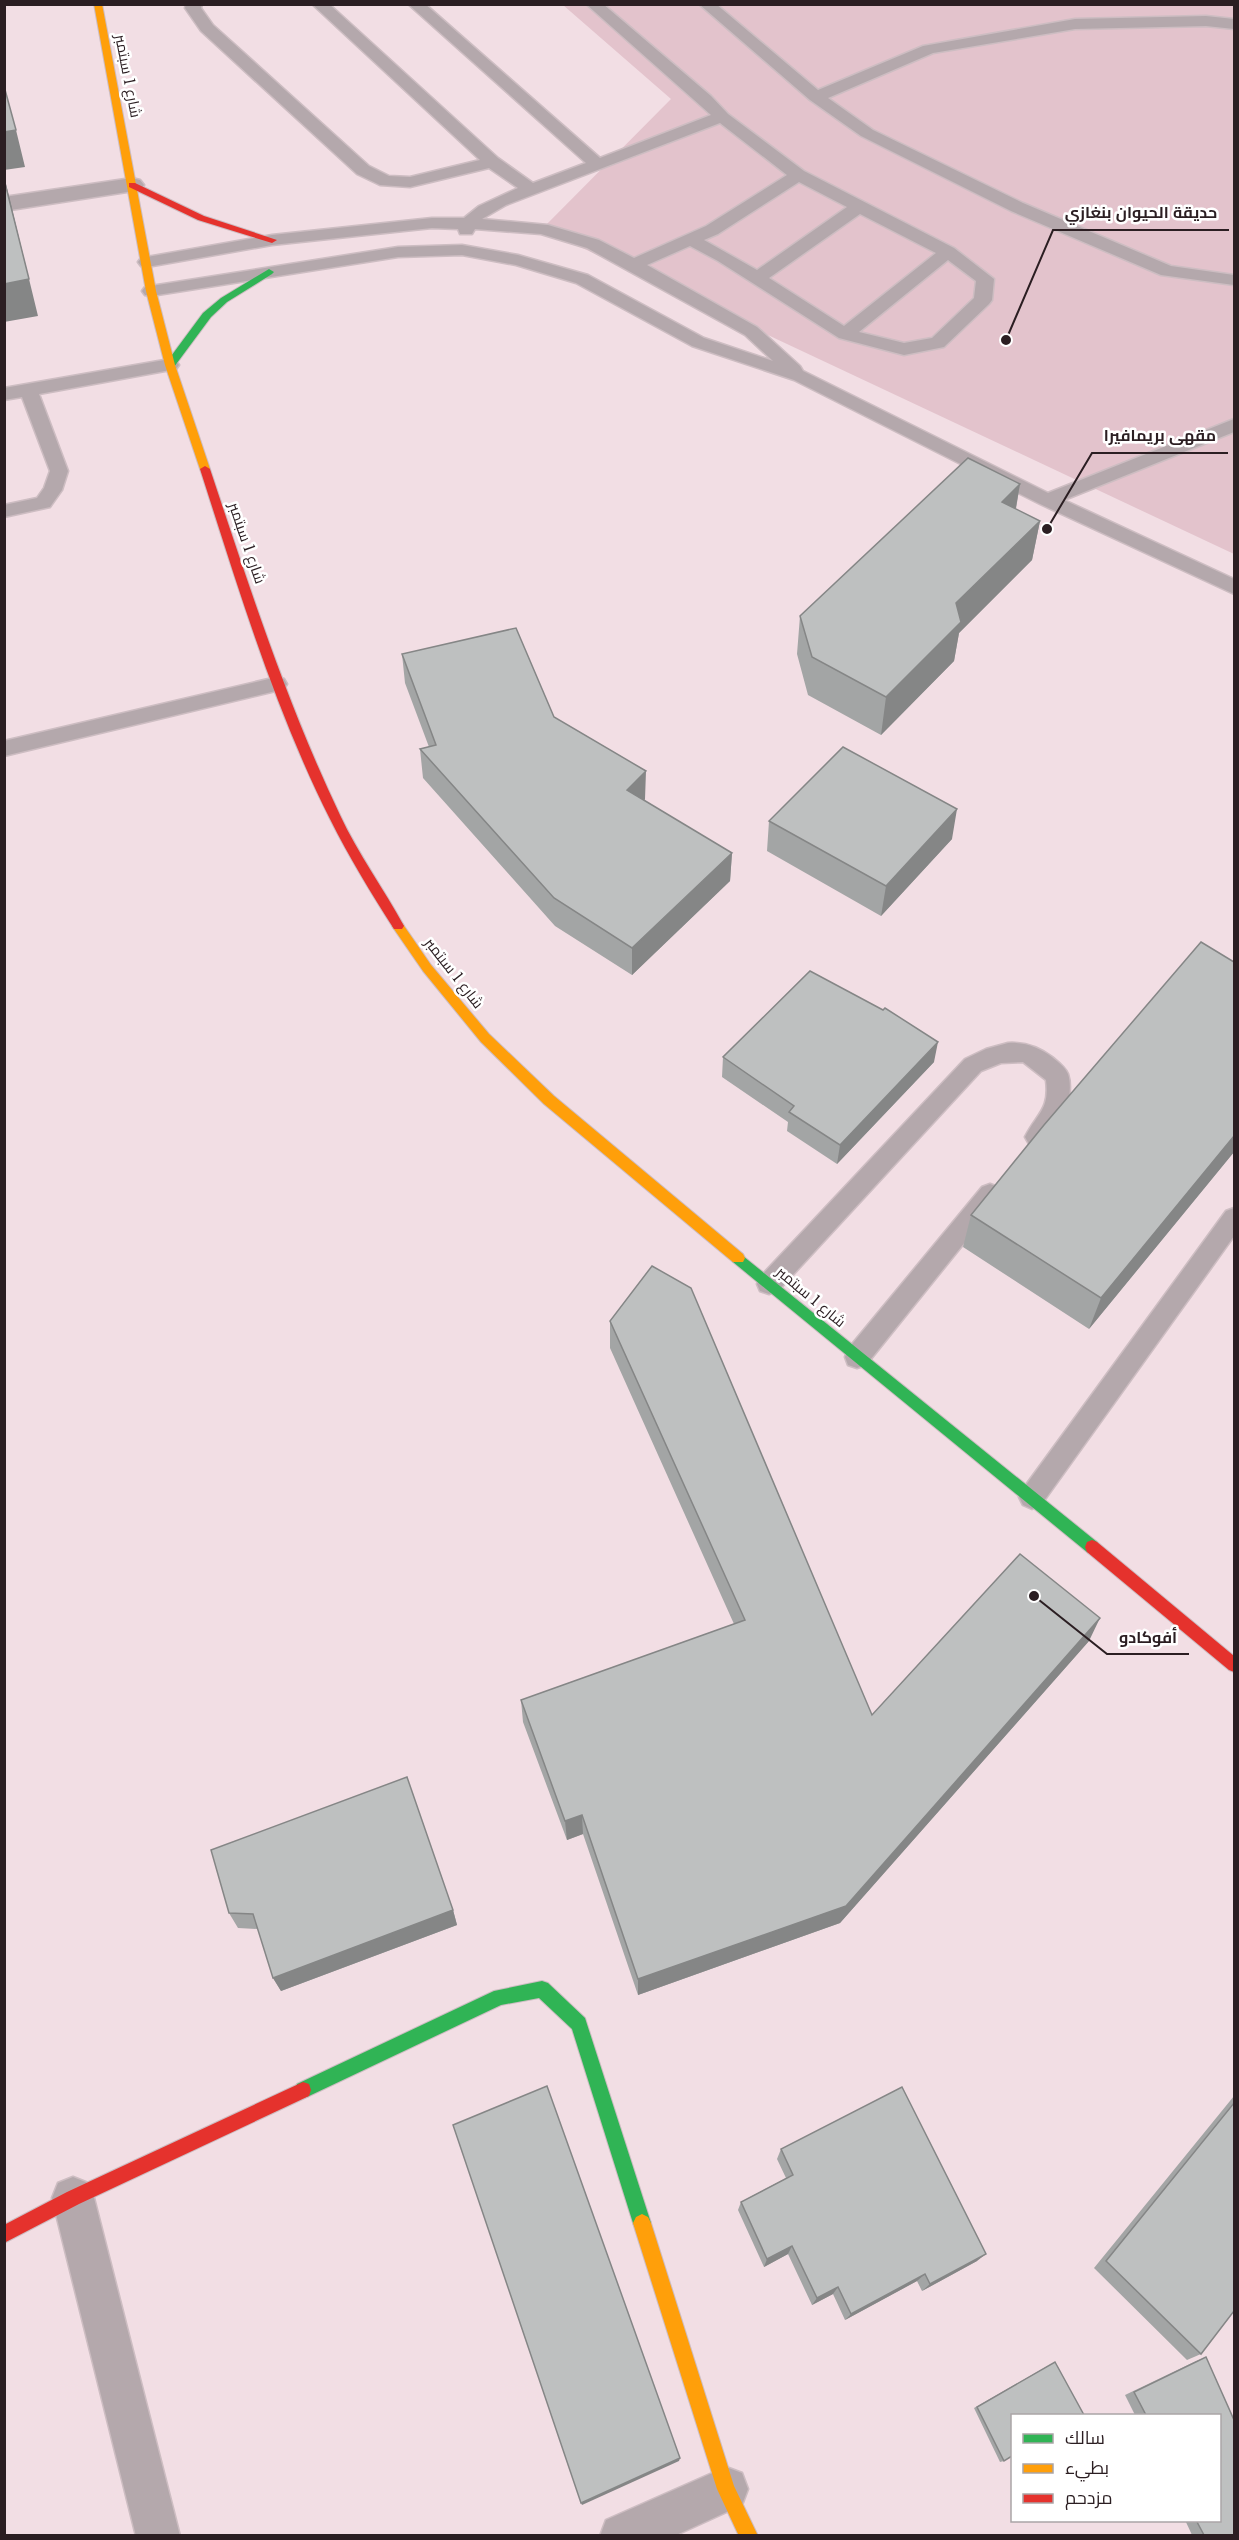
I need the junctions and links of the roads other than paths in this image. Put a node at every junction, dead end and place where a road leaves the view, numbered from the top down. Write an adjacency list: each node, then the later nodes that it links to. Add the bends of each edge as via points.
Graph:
1 (98, 4): 13 (street, شارع 1 سبتمبر)
2 (194, 4): 10 (lane, via 207,28 363,170 386,181 410,182)
3 (319, 4): 10 (lane)
4 (416, 4): 11 (lane)
5 (593, 4): 9 (lane)
6 (706, 4): 8 (lane)
7 (1234, 24): 8 (lane, via 1074,24 940,47)
8 (816, 97): 26 (lane, via 867,133 1028,211 1167,271)
9 (722, 117): 11 (lane); 12 (lane)
10 (492, 162): 14 (lane)
11 (596, 164): 14 (lane)
12 (798, 175): 16 (lane); 19 (lane)
13 (132, 185): 15 (street); 18 (street, via 201,218); 22 (street, شارع 1 سبتمبر)
14 (529, 188): 17 (lane, via 479,213)
15 (4, 204)
16 (860, 206): 21 (lane); 25 (lane)
17 (468, 224): 18 (lane, via 432,223); 20 (lane); 23 (lane, via 542,229 593,244)
18 (272, 240): 22 (lane)
19 (692, 240): 23 (lane); 25 (lane)
20 (462, 250): 24 (lane, via 398,252); 30 (lane, via 518,260 582,279 698,342)
21 (948, 252): 28 (lane); 28 (lane, via 985,279 984,290 982,300 938,343 904,349)
22 (147, 262): 27 (street, شارع 1 سبتمبر)
23 (633, 265): 30 (lane, via 751,331)
24 (269, 272): 27 (lane); 29 (street, via 207,315)
25 (758, 278): 28 (lane)
26 (1234, 280)
27 (151, 291): 29 (street, شارع 1 سبتمبر)
28 (845, 334)
29 (170, 365): 31 (lane); 37 (street, شارع 1 سبتمبر)
30 (800, 376): 34 (lane)
31 (29, 390): 32 (lane); 35 (lane, via 58,471 53,490 43,503)
32 (4, 394)
33 (1234, 425): 34 (lane)
34 (1047, 500): 36 (lane)
35 (4, 511)
36 (1234, 587)
37 (277, 684): 38 (lane); 42 (street, شارع 1 سبتمبر, via 341,830 427,969 485,1038 549,1100)
38 (4, 749)
39 (1026, 1150): 42 (lane, via 1056,1114 1060,1096 1057,1076 1032,1055 994,1054 973,1065)
40 (1004, 1178): 43 (lane)
41 (1234, 1218): 44 (lane)
42 (769, 1284): 43 (street, شارع 1 سبتمبر)
43 (857, 1357): 44 (street, شارع 1 سبتمبر)
44 (1032, 1497): 45 (street, شارع 1 سبتمبر)
45 (1234, 1665)
46 (73, 2198): 47 (street); 48 (street, via 500,1997 542,1989 579,2024); 49 (street)
47 (4, 2235)
48 (726, 2489): 50 (street); 51 (street)
49 (158, 2535)
50 (622, 2535)
51 (749, 2535)

